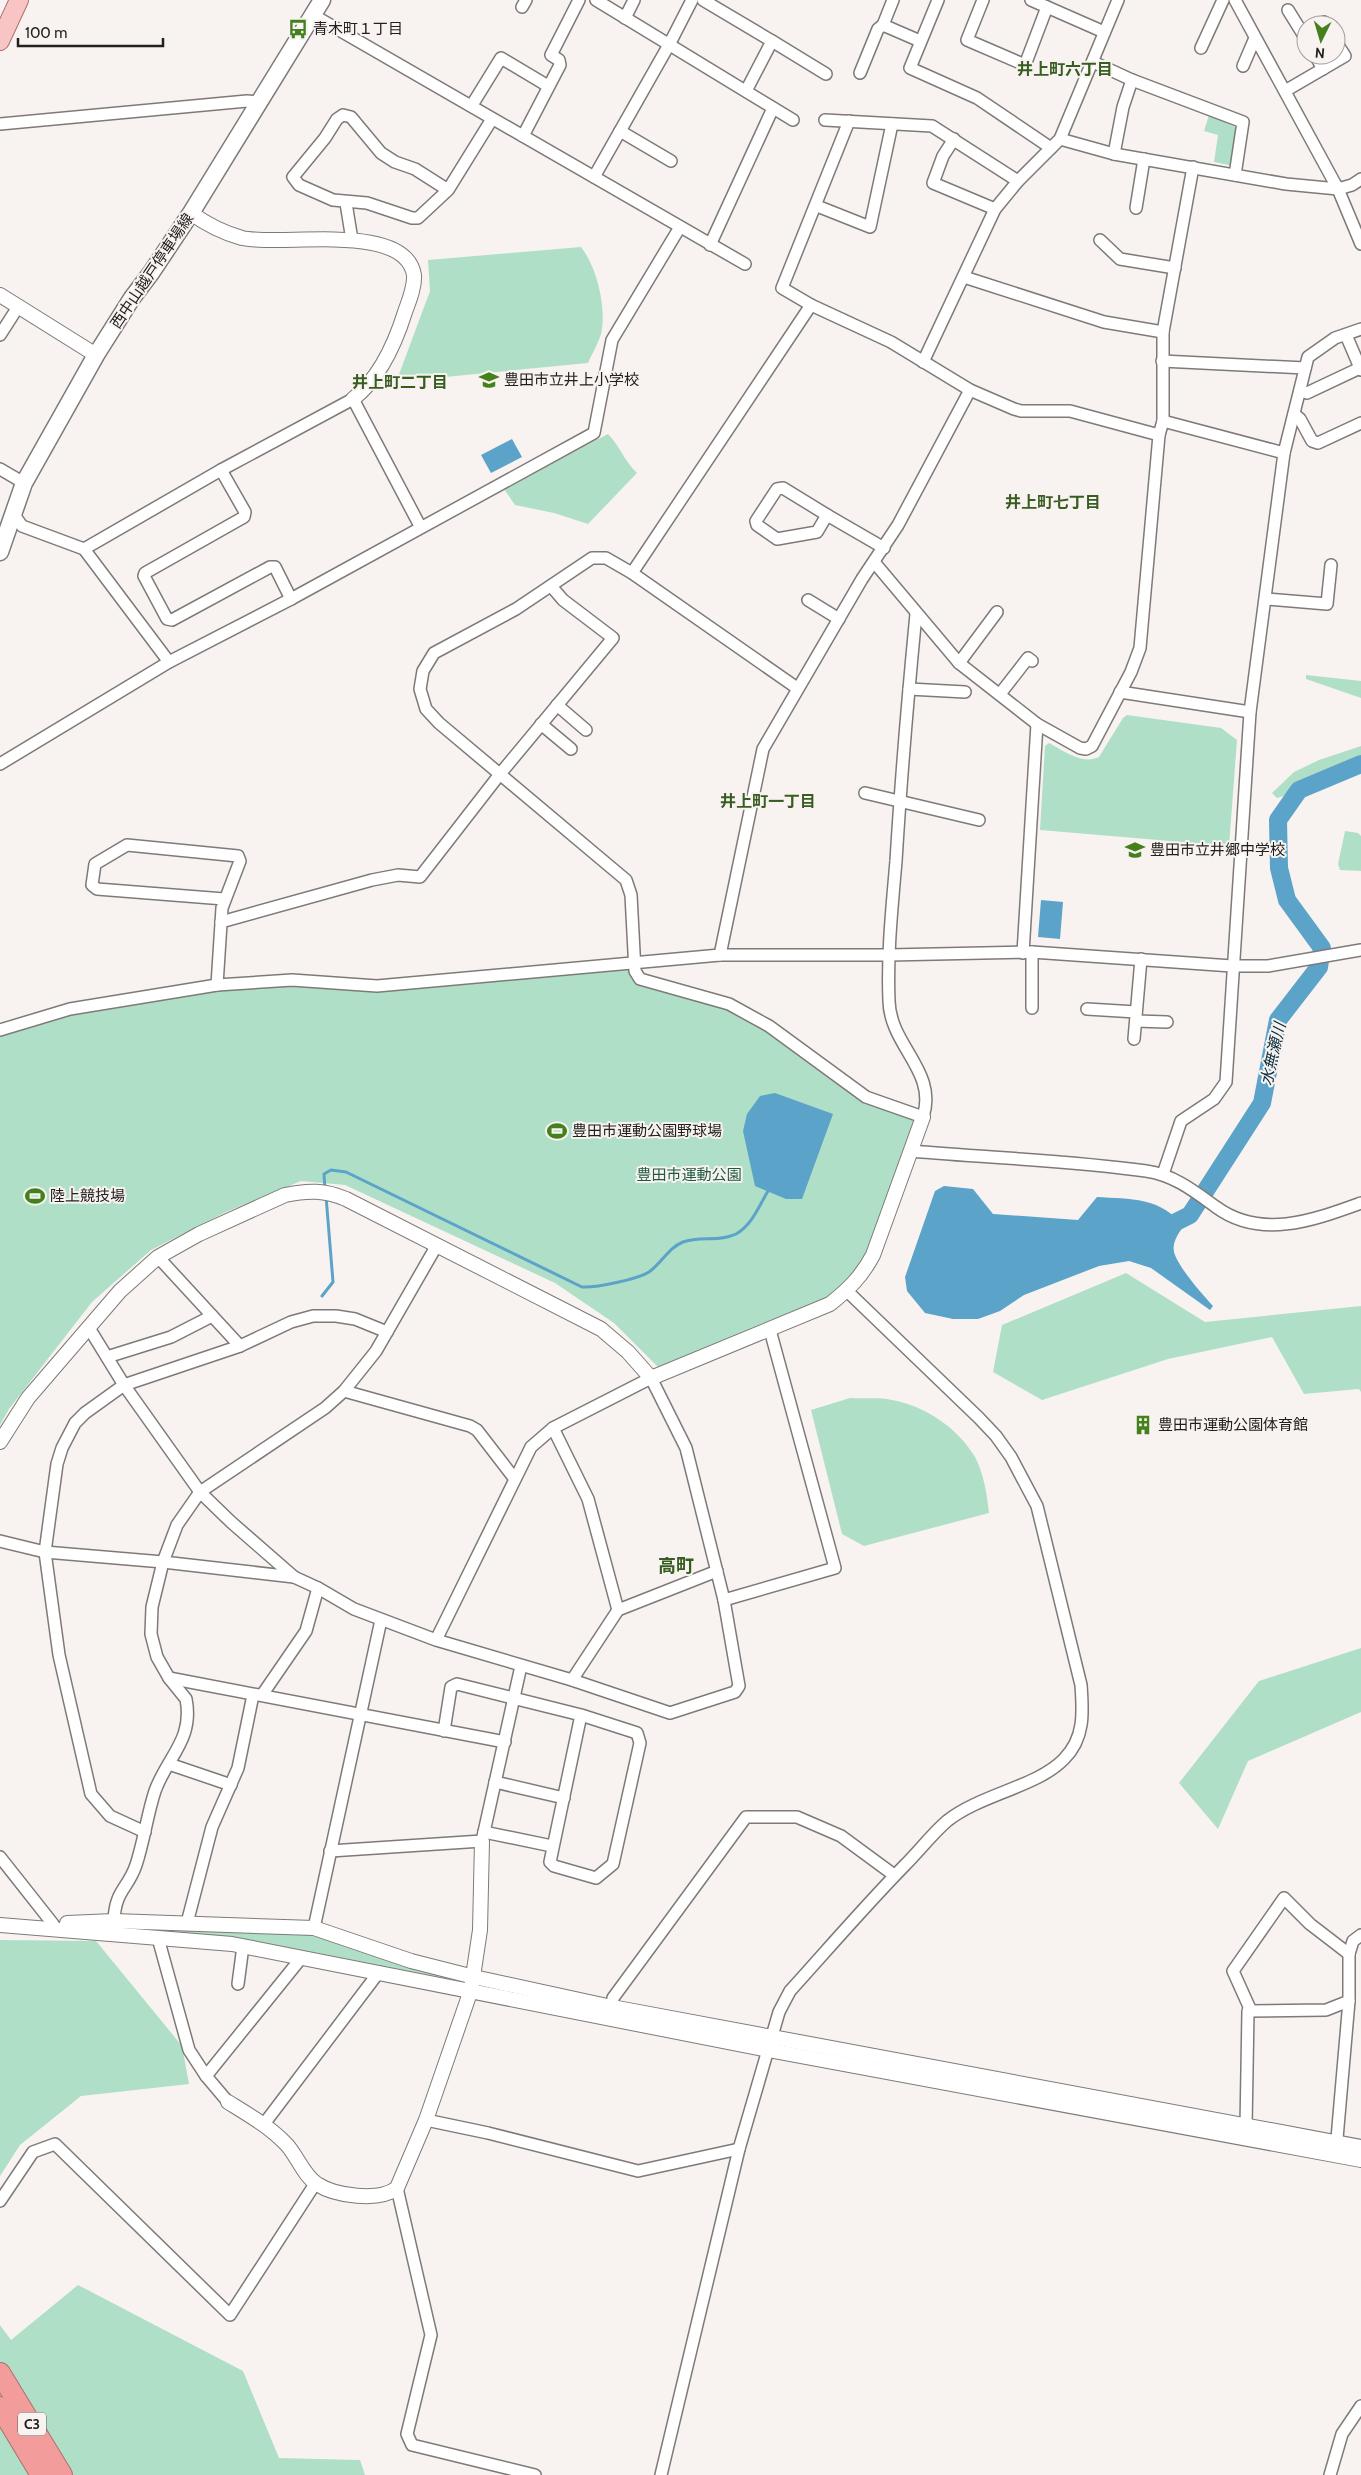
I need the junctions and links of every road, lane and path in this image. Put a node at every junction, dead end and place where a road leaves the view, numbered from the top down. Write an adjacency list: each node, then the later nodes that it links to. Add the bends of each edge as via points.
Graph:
1 (19, 0): 25 (main road)
2 (322, 0): 17 (main road, 西中山越戸停車場線)
3 (579, 0): 36 (street, via 550,55 559,60 560,65)
4 (596, 0): 18 (street)
5 (634, 0): 18 (street)
6 (692, 0): 26 (street)
7 (703, 0): 23 (street)
8 (893, 0): 20 (street)
9 (938, 0): 24 (street)
10 (983, 0): 15 (street, via 967,40 1025,65)
11 (1031, 0): 15 (street)
12 (1118, 0): 21 (street)
13 (1223, 0): 27 (street)
14 (1236, 0): 22 (street)
15 (1047, 8): 21 (street)
16 (1288, 10): 19 (street)
17 (313, 15): 39 (main road, 西中山越戸停車場線); 40 (street)
18 (625, 18): 26 (street)
19 (1296, 22)
20 (882, 25): 24 (street); 33 (street)
21 (1104, 32): 28 (street)
22 (1256, 38): 31 (street); 38 (street)
23 (772, 40): 34 (street); 37 (street)
24 (920, 40): 52 (street, via 910,68 977,98)
25 (0, 41)
26 (670, 43): 37 (street); 48 (street)
27 (1201, 48)
28 (1092, 62): 35 (street); 51 (street)
29 (1321, 65): 32 (street)
30 (1330, 65): 32 (street)
31 (1243, 66)
32 (1323, 69): 38 (street)
33 (860, 73)
34 (826, 74)
35 (1132, 80): 53 (street); 57 (street, via 1243,122)
36 (548, 86): 40 (street, via 501,58); 49 (street)
37 (746, 91): 41 (street)
38 (1285, 91): 61 (street)
39 (260, 102): 46 (street); 67 (main road, 西中山越戸停車場線)
40 (472, 105): 42 (street)
41 (774, 108): 43 (street); 73 (street)
42 (492, 119): 49 (street); 62 (street)
43 (792, 120)
44 (825, 120): 45 (street)
45 (849, 121): 47 (street); 64 (street)
46 (0, 124)
47 (892, 124): 50 (street, via 932,126); 64 (street, via 870,227)
48 (620, 131): 55 (street); 58 (street)
49 (523, 136): 58 (street)
50 (954, 139): 60 (street); 66 (street, via 943,156 933,183)
51 (1060, 139): 52 (street); 53 (street)
52 (1051, 148): 60 (street)
53 (1114, 154): 54 (street)
54 (1144, 159): 56 (street); 65 (street)
55 (672, 161)
56 (1193, 167): 57 (street); 75 (street)
57 (1235, 175): 61 (street)
58 (594, 177): 69 (street)
59 (1361, 179): 61 (street)
60 (1018, 181): 66 (street)
61 (1338, 189): 68 (street)
62 (448, 190): 63 (street, via 418,218 367,204); 63 (street, via 429,176 381,153 351,117 343,115 294,177 299,185)
63 (346, 203): 70 (street)
64 (817, 206): 78 (street, via 782,288)
65 (1136, 208)
66 (995, 209): 76 (street)
67 (191, 213): 70 (street, via 208,225 243,238); 84 (main road, 西中山越戸停車場線)
68 (1356, 220): 72 (street)
69 (680, 227): 73 (street); 102 (street, via 612,340 594,433)
70 (352, 240): 91 (street, via 394,249 404,255 414,277 403,318 381,368 374,380)
71 (1100, 240): 75 (street, via 1120,259)
72 (1361, 244)
73 (710, 245): 74 (street)
74 (745, 264)
75 (1175, 268): 81 (street)
76 (964, 277): 81 (street, via 1104,322); 86 (street)
77 (0, 295): 79 (street)
78 (811, 305): 86 (street, via 891,342); 108 (street)
79 (18, 307): 82 (street); 84 (street)
80 (1361, 329): 83 (street)
81 (1163, 332): 85 (street)
82 (0, 335)
83 (1346, 335): 87 (street, via 1335,338 1311,354); 88 (street)
84 (96, 355): 99 (main road, 西中山越戸停車場線)
85 (1162, 361): 87 (street); 93 (street)
86 (923, 362): 89 (street)
87 (1305, 368): 90 (street)
88 (1361, 369): 90 (street, via 1307,393)
89 (970, 390): 95 (street, via 1021,411 1070,411); 104 (street)
90 (1300, 391): 92 (street)
91 (353, 399): 98 (street); 102 (street)
92 (1294, 414): 94 (street, via 1312,441 1318,443); 96 (street)
93 (1163, 421): 95 (street); 96 (street)
94 (1361, 423)
95 (1159, 435): 122 (street, via 1140,648)
96 (1284, 453): 111 (street)
97 (0, 470): 99 (street)
98 (221, 470): 103 (street); 110 (street, via 245,512 244,517 145,573 167,619 172,620 270,567 276,567)
99 (24, 483): 100 (main road, 西中山越戸停車場線)
100 (12, 512): 103 (street, via 22,526); 105 (main road, 西中山越戸停車場線)
101 (827, 515): 101 (street, via 817,532 777,539 756,521 777,489 783,488); 104 (street)
102 (420, 526): 110 (street)
103 (84, 548): 117 (street)
104 (884, 548): 106 (street)
105 (0, 552)
106 (874, 562): 114 (street); 115 (street)
107 (1331, 565): 111 (street, via 1327,604)
108 (632, 573): 109 (street, via 606,558 598,557 579,565); 119 (street)
109 (551, 586): 124 (street, via 563,600 613,638); 131 (street, via 516,609 434,653 421,676 423,703 432,716)
110 (291, 599): 117 (street)
111 (1266, 599): 125 (street)
112 (808, 600): 115 (street)
113 (997, 612): 118 (street)
114 (916, 614): 118 (street); 120 (street)
115 (839, 619): 119 (street)
116 (1032, 661): 123 (street, via 1028,658)
117 (168, 662): 130 (street)
118 (959, 663): 123 (street)
119 (797, 688): 139 (street, via 762,749)
120 (909, 689): 121 (street); 133 (street)
121 (965, 692)
122 (1120, 692): 125 (street); 127 (street, via 1092,746 1086,749)
123 (1000, 694): 127 (street)
124 (557, 706): 126 (street); 128 (street)
125 (1250, 712): 143 (street)
126 (541, 724): 129 (street); 131 (street)
127 (1037, 724): 138 (street)
128 (586, 730)
129 (571, 749)
130 (0, 764)
131 (500, 774): 136 (street, via 420,877 398,875 372,880); 142 (street, via 626,880 631,895)
132 (865, 793): 133 (street)
133 (900, 802): 134 (street); 140 (street)
134 (979, 820)
135 (224, 899): 135 (street, via 240,861 238,856 127,845 96,864 92,885 97,889); 136 (street)
136 (221, 922): 144 (street)
137 (1361, 951): 143 (street, via 1268,966)
138 (1028, 952): 140 (street); 141 (street); 145 (street)
139 (720, 955): 140 (street); 142 (street)
140 (889, 955): 151 (street, via 890,1015 923,1080 927,1099)
141 (1141, 959): 143 (street); 147 (street)
142 (634, 964): 144 (street, via 377,986 292,980); 151 (street, via 640,979 729,1004 769,1026 866,1097)
143 (1232, 966): 153 (street, via 1226,1082 1214,1099 1181,1121)
144 (217, 985): 149 (street, via 70,1009)
145 (1032, 1008)
146 (1087, 1009): 147 (street)
147 (1136, 1017): 148 (street); 150 (street)
148 (1167, 1022)
149 (0, 1030)
150 (1134, 1039)
151 (923, 1117): 152 (street)
152 (911, 1151): 153 (street); 157 (street, via 873,1255 864,1274)
153 (1163, 1174): 154 (street, via 1238,1219 1274,1226 1290,1225)
154 (1361, 1203)
155 (437, 1245): 156 (street, via 346,1199 316,1190 285,1195); 161 (street); 164 (street, via 601,1328)
156 (158, 1257): 158 (street); 159 (street, via 120,1291)
157 (847, 1291): 160 (street, via 830,1304); 199 (street, via 979,1418 1011,1457 1037,1506 1081,1685 1083,1712 1078,1740 1064,1760 1038,1777 980,1800 947,1821)
158 (212, 1316): 162 (street); 163 (street, via 171,1337)
159 (89, 1328): 163 (street); 168 (street, via 28,1398)
160 (770, 1330): 164 (street); 177 (street, via 835,1568)
161 (387, 1332): 162 (street, via 347,1317 313,1316 291,1322); 166 (street)
162 (240, 1346): 165 (street)
163 (107, 1357): 165 (street)
164 (651, 1378): 167 (street); 174 (street, via 686,1448)
165 (124, 1385): 170 (street); 172 (street, via 75,1423 62,1448)
166 (344, 1391): 169 (street, via 470,1426 477,1430); 170 (street, via 325,1408)
167 (553, 1428): 169 (street, via 531,1447); 178 (street, via 588,1499)
168 (0, 1442)
169 (514, 1478): 180 (street)
170 (200, 1492): 173 (street, via 177,1525); 175 (street)
171 (0, 1541): 172 (street)
172 (45, 1552): 173 (street); 194 (street, via 59,1655 89,1786 95,1800 110,1816)
173 (163, 1562): 175 (street); 182 (street, via 152,1607 151,1634 157,1658)
174 (717, 1571): 177 (street); 178 (street)
175 (294, 1578): 176 (street)
176 (318, 1588): 179 (street); 184 (street, via 306,1631)
177 (724, 1600): 183 (street, via 739,1686 735,1692 670,1713)
178 (618, 1610): 183 (street)
179 (381, 1620): 180 (street); 186 (street)
180 (436, 1640): 181 (street)
181 (521, 1666): 183 (street); 185 (street)
182 (168, 1678): 184 (street); 190 (street, via 187,1703 183,1742)
183 (572, 1680)
184 (258, 1695): 186 (street); 192 (street)
185 (515, 1697): 187 (street); 188 (street, via 453,1684); 189 (street)
186 (361, 1715): 188 (street); 197 (street)
187 (581, 1715): 193 (street); 196 (street, via 634,1731 640,1743 613,1864 596,1878 550,1862)
188 (444, 1731): 189 (street)
189 (505, 1742): 191 (street)
190 (169, 1764): 192 (street); 194 (street, via 155,1792)
191 (495, 1782): 193 (street); 195 (street)
192 (231, 1785): 201 (street, via 210,1833)
193 (564, 1798): 196 (street)
194 (144, 1832): 200 (street, via 136,1866 114,1906)
195 (483, 1837): 196 (street); 197 (street); 212 (street, via 480,1930)
196 (552, 1846)
197 (330, 1851): 204 (street)
198 (0, 1858): 202 (street)
199 (894, 1875): 214 (street, via 841,1836 797,1817 746,1817 613,1998); 216 (street, via 790,1991 779,2012)
200 (114, 1921): 201 (street); 202 (street)
201 (187, 1923): 204 (street)
202 (53, 1924): 203 (street)
203 (6, 1925): 206 (street)
204 (314, 1928): 212 (street)
205 (1361, 1935): 208 (street, via 1353,1941)
206 (158, 1938): 207 (street); 217 (street, via 189,2050)
207 (243, 1946): 209 (street); 211 (street)
208 (1349, 1954): 213 (street); 215 (street, via 1310,1924 1284,1898 1233,1971)
209 (302, 1957): 210 (street); 217 (street)
210 (380, 1972): 212 (street); 220 (street)
211 (238, 1984)
212 (472, 1984): 214 (street); 216 (street); 219 (street)
213 (1349, 2001): 215 (street, via 1326,2010); 224 (street)
214 (612, 2007): 216 (street)
215 (1251, 2011): 221 (street, via 1248,2011)
216 (770, 2043): 221 (street); 223 (street); 224 (street)
217 (206, 2076): 218 (street)
218 (228, 2102): 220 (street)
219 (426, 2120): 223 (street, via 638,2171); 227 (street)
220 (264, 2124): 226 (street, via 287,2146)
221 (1246, 2126): 224 (street)
222 (1361, 2147): 224 (street)
223 (739, 2149): 235 (street)
224 (1337, 2149): 225 (street)
225 (1361, 2160)
226 (316, 2184): 227 (street, via 343,2196 382,2194); 228 (street, via 230,2315 55,2144 33,2152)
227 (397, 2188): 234 (street, via 431,2334 407,2434 412,2445)
228 (0, 2201)
229 (0, 2373): 233 (highway, C3)
230 (1361, 2406): 236 (street, via 1342,2434)
231 (0, 2407): 232 (highway, C3)
232 (41, 2475)
233 (62, 2475)
234 (535, 2475)
235 (661, 2475)
236 (1330, 2475)

